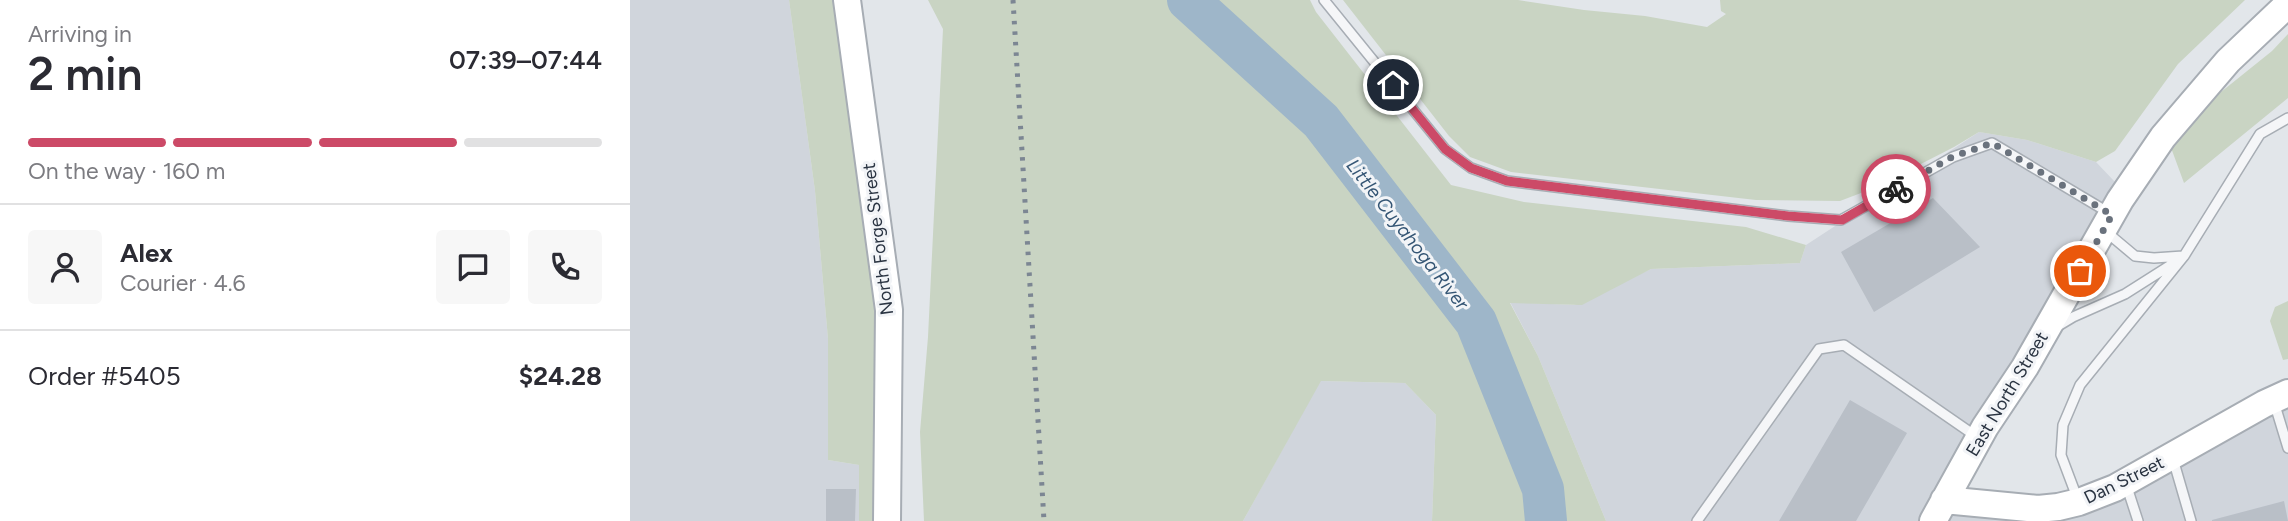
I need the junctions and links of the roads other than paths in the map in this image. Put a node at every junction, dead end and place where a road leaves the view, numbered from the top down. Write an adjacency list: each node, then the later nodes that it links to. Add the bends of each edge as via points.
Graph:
1 (847, 0): 15 (street, North Forge Street, via 889,310)
2 (1324, 0): 5 (lane, via 1445,149 1471,168 1507,181 1842,220 1952,157 1992,143)
3 (2288, 4): 5 (street, East North Street, via 2201,91 2163,137)
4 (2288, 118): 6 (lane, via 2260,134)
5 (2108, 222): 6 (lane, via 2135,256); 7 (street, East North Street)
6 (2184, 256): 7 (lane, via 2125,294); 13 (lane, via 2080,385 2063,425 2061,455)
7 (2044, 334): 9 (street, East North Street)
8 (2281, 397): 10 (lane); 11 (street, Dan Street)
9 (1979, 438): 14 (street, East North Street); 16 (lane, via 1844,345 1819,349)
10 (2288, 448)
11 (2172, 456): 12 (street, Dan Street); 18 (lane)
12 (2126, 482): 13 (street, Dan Street); 17 (lane)
13 (2079, 502): 14 (street, Dan Street, via 2038,509)
14 (1939, 511)
15 (887, 521)
16 (1697, 521)
17 (2138, 521)
18 (2190, 521)

